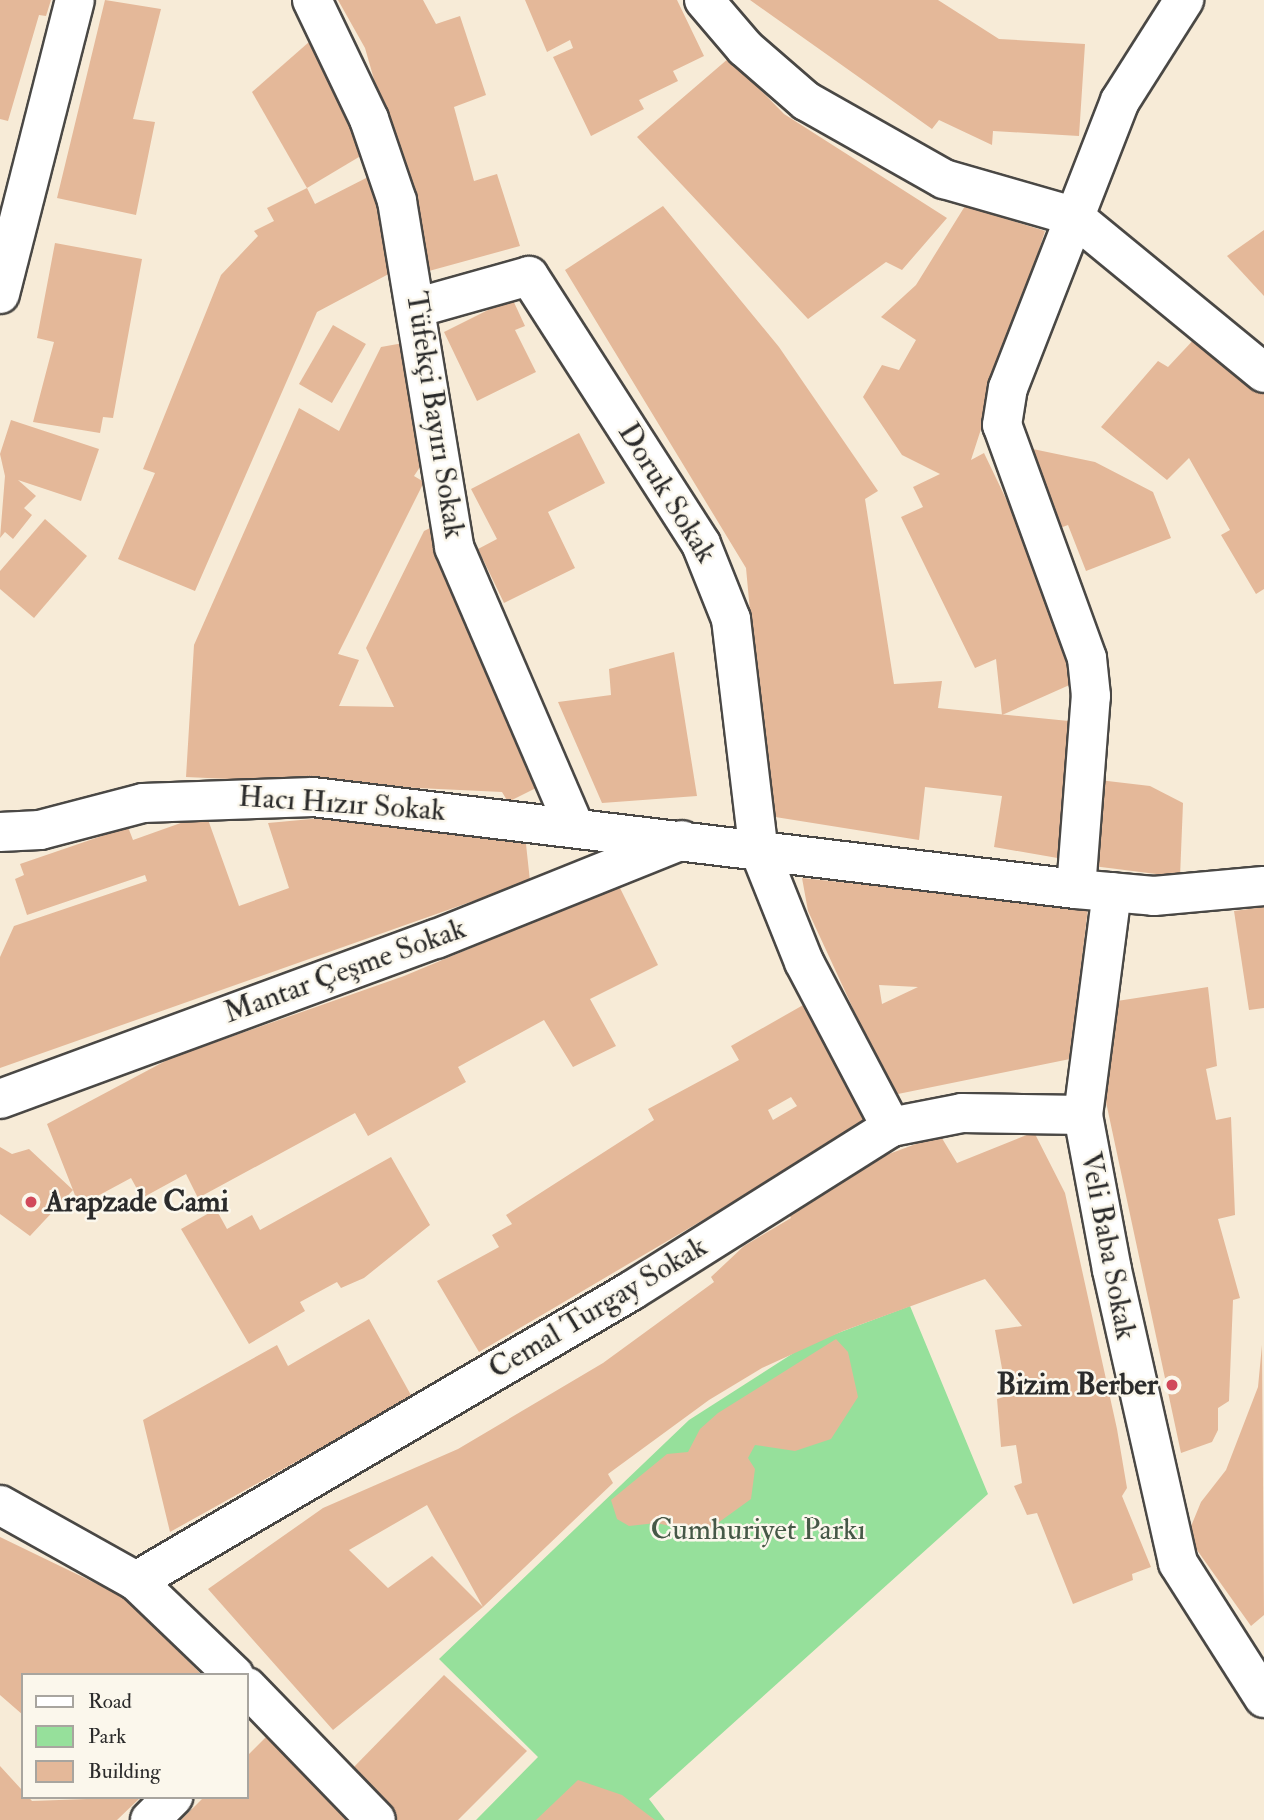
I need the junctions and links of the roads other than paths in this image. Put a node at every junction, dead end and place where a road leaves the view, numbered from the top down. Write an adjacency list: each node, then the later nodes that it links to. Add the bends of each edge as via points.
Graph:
1 (75, 0): 6 (street)
2 (313, 0): 7 (street, Tüfekçi Bayırı Sokak, via 386,167)
3 (704, 0): 5 (street, via 745,48 806,101 904,161)
4 (1184, 0): 5 (street, Veli Baba Sokak, via 1120,101)
5 (1073, 216): 8 (street); 14 (street, Veli Baba Sokak, via 1007,388 1002,425 1087,658)
6 (0, 294)
7 (419, 307): 9 (street, Tüfekçi Bayırı Sokak, via 454,547); 12 (street, Doruk Sokak, via 530,276 701,544 731,619)
8 (1264, 373)
9 (574, 826): 10 (street, Hacı Hızır Sokak, via 372,800 208,796 143,803 40,830); 11 (street, Hacı Hızır Sokak)
10 (0, 832)
11 (687, 838): 12 (street, Hacı Hızır Sokak); 15 (street, Mantar Çeşme Sokak, via 436,939)
12 (758, 847): 14 (street, Hacı Hızır Sokak); 17 (street, via 804,962)
13 (1264, 886): 14 (street, Hacı Hızır Sokak, via 1154,896)
14 (1094, 891): 16 (street, Veli Baba Sokak)
15 (0, 1099)
16 (1083, 1115): 17 (street, Cemal Turgay Sokak, via 962,1113); 21 (street, Veli Baba Sokak, via 1169,1537 1189,1587)
17 (891, 1127): 19 (street, Cemal Turgay Sokak, via 631,1291)
18 (0, 1505): 19 (street)
19 (136, 1581): 20 (street)
20 (232, 1673)
21 (1257, 1673)
22 (253, 1706): 25 (street)
23 (171, 1799): 24 (street)
24 (150, 1820)
25 (376, 1820)

